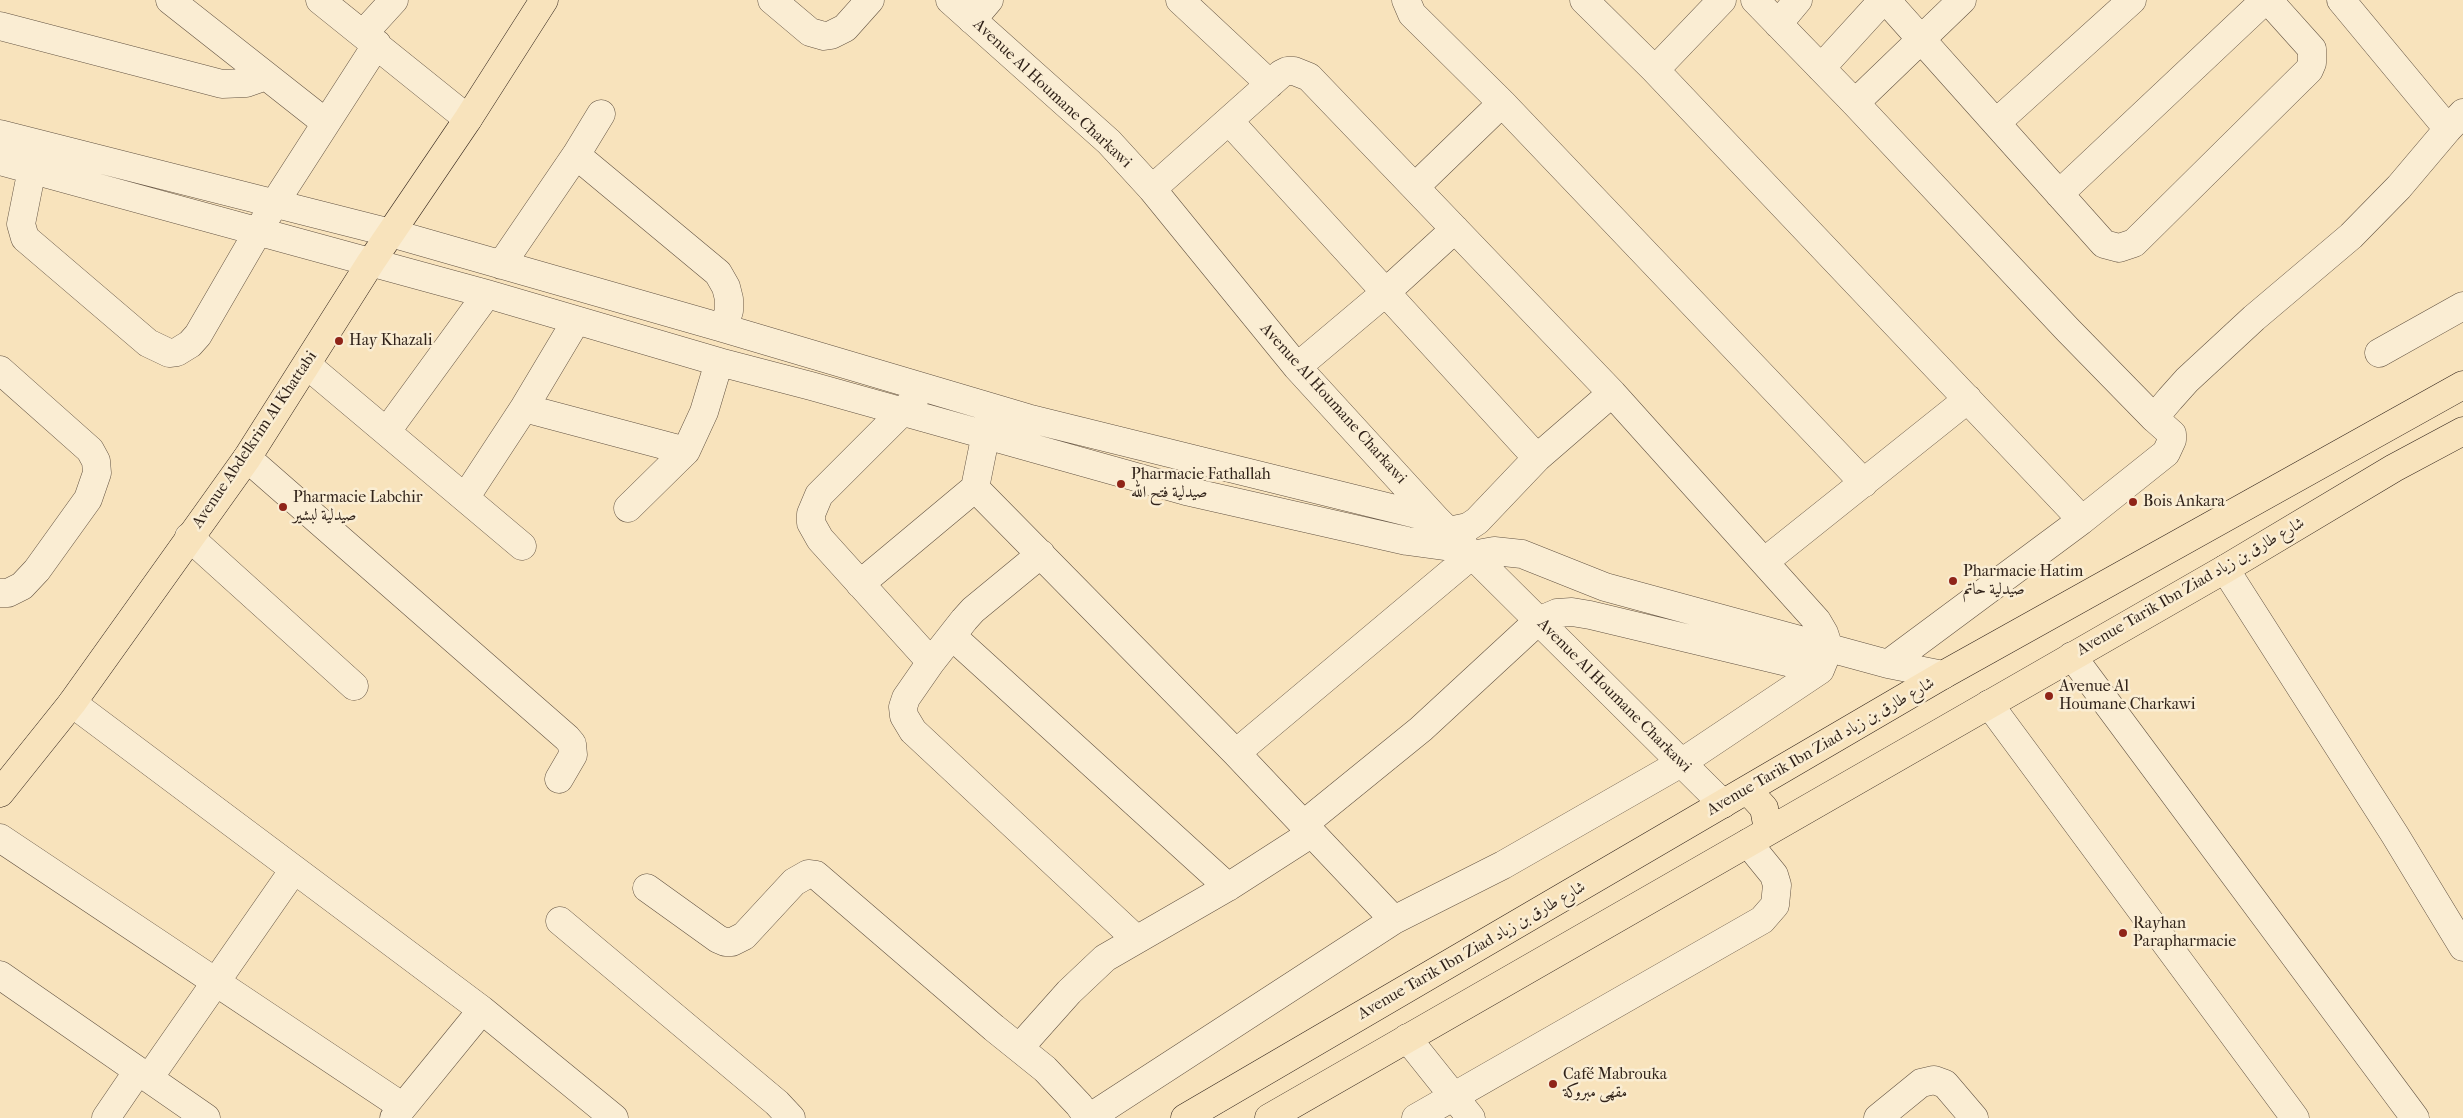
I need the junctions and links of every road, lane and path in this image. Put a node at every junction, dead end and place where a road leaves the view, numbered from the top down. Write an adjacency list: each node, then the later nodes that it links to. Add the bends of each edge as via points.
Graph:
1 (170, 0): 26 (street)
2 (320, 0): 23 (street)
3 (394, 0): 23 (street)
4 (544, 0): 31 (main road, Avenue Abdelkrim Al Khattabi)
5 (772, 0): 6 (street, via 810,32 824,36 845,28)
6 (870, 0)
7 (950, 0): 19 (street, Avenue Al Houmane Charkawi)
8 (1180, 0): 27 (street)
9 (1406, 0): 28 (street, via 1412,14)
10 (1584, 0): 25 (street)
11 (1755, 0): 20 (street)
12 (1798, 0): 20 (street)
13 (1885, 0): 22 (street); 24 (street)
14 (1962, 0): 22 (street)
15 (2132, 0): 35 (street)
16 (2341, 0): 33 (street)
17 (2276, 3): 43 (street); 43 (street, via 2312,49 2309,70 2134,242 2118,248 2104,244)
18 (1710, 4): 25 (street)
19 (980, 10): 42 (street, Avenue Al Houmane Charkawi)
20 (1778, 24): 24 (street)
21 (0, 26): 26 (street, via 222,84 246,83)
22 (1921, 38): 29 (street); 35 (street)
23 (370, 39): 31 (street); 34 (street)
24 (1821, 68): 29 (street)
25 (1655, 70): 63 (street)
26 (266, 76): 34 (street)
27 (1270, 84): 32 (street); 41 (street, via 1287,71 1308,77)
28 (1502, 103): 41 (street); 74 (street)
29 (1855, 103): 67 (street)
30 (601, 114): 38 (street)
31 (468, 119): 47 (main road, Avenue Abdelkrim Al Khattabi)
32 (1229, 121): 42 (street); 50 (street)
33 (2455, 121): 67 (street, via 2399,187 2351,236 2254,318 2194,374)
34 (326, 123): 44 (street)
35 (1996, 123): 43 (street)
36 (0, 134): 37 (street)
37 (43, 145): 40 (street); 44 (street)
38 (576, 155): 49 (street); 54 (street, via 718,274 729,299)
39 (0, 160): 40 (street)
40 (32, 169): 46 (street); 46 (street, via 21,224 25,238 148,343 169,353 184,349 198,335)
41 (1415, 187): 45 (street)
42 (1152, 188): 58 (street, Avenue Al Houmane Charkawi)
43 (2059, 194)
44 (274, 204): 46 (street); 47 (street)
45 (1455, 229): 50 (street); 62 (street)
46 (259, 231): 48 (street)
47 (391, 233): 48 (main road, Avenue Abdelkrim Al Khattabi); 49 (street)
48 (371, 262): 51 (street); 57 (main road, Avenue Abdelkrim Al Khattabi)
49 (501, 264): 54 (street)
50 (1386, 292): 58 (street); 73 (street)
51 (487, 294): 53 (street); 68 (street)
52 (2463, 306): 55 (street)
53 (576, 321): 56 (street); 65 (street)
54 (723, 328): 61 (street)
55 (2379, 354)
56 (719, 362): 66 (street); 71 (street, via 704,412)
57 (307, 365): 68 (street); 72 (main road, Avenue Abdelkrim Al Khattabi)
58 (1297, 367): 80 (street, Avenue Al Houmane Charkawi)
59 (0, 370): 86 (street, via 90,450 96,461 97,473 88,499 37,570 22,586)
60 (2463, 386): 93 (main road, Avenue Tarik Ibn Ziad شارع طارق بن زياد)
61 (925, 388): 64 (street); 66 (street)
62 (1612, 393): 73 (street); 83 (street)
63 (1968, 399): 74 (street); 78 (street)
64 (991, 407): 70 (street); 80 (street)
65 (524, 408): 71 (street); 76 (street)
66 (903, 411): 70 (street); 85 (street, via 818,496 811,514 811,523 820,539)
67 (2154, 418): 78 (street, via 2172,434 2166,453)
68 (387, 431): 76 (street)
69 (2463, 431): 84 (main road, Avenue Tarik Ibn Ziad شارع طارق بن زياد, via 2394,468)
70 (985, 436): 75 (street); 80 (street, via 1186,491 1407,541)
71 (686, 451): 77 (street)
72 (247, 458): 79 (main road, Avenue Abdelkrim Al Khattabi); 99 (street, via 572,744 573,755)
73 (1537, 458): 80 (street, via 1477,521 1458,531)
74 (1864, 483): 83 (street)
75 (975, 488): 82 (street); 85 (street)
76 (465, 498): 81 (street)
77 (628, 508)
78 (2082, 520): 92 (street)
79 (189, 537): 94 (street); 95 (main road, Avenue Abdelkrim Al Khattabi)
80 (1456, 539): 87 (street, Avenue Al Houmane Charkawi); 90 (street, via 1494,551 1522,554 1605,587); 97 (street)
81 (522, 546)
82 (1041, 554): 88 (street, via 973,610); 97 (street)
83 (1764, 562): 90 (street, via 1824,632)
84 (2225, 569): 89 (main road, Avenue Tarik Ibn Ziad شارع طارق بن زياد); 112 (street)
85 (860, 584): 91 (street)
86 (0, 594)
87 (1538, 621): 90 (street, via 1557,613 1572,612); 98 (street, Avenue Al Houmane Charkawi); 103 (street)
88 (952, 636): 91 (street); 107 (street)
89 (2072, 656): 96 (main road, Avenue Tarik Ibn Ziad شارع طارق بن زياد); 133 (street)
90 (1824, 659): 92 (street); 98 (street)
91 (930, 662): 111 (street, via 903,706 908,724)
92 (1888, 664): 93 (street)
93 (1943, 675): 101 (main road, Avenue Tarik Ibn Ziad شارع طارق بن زياد)
94 (354, 686)
95 (72, 703): 100 (main road, Avenue Abdelkrim Al Khattabi); 106 (street)
96 (1989, 704): 105 (main road, Avenue Tarik Ibn Ziad شارع طارق بن زياد); 132 (street)
97 (1236, 753): 103 (street)
98 (1682, 763): 101 (street, Avenue Al Houmane Charkawi); 109 (street, via 1504,865)
99 (559, 779)
100 (0, 793)
101 (1733, 798): 102 (main road, Avenue Tarik Ibn Ziad شارع طارق بن زياد); 105 (main road, via 1752,795 1764,808 1768,824)
102 (1700, 818): 105 (main road, via 1711,844); 126 (main road, Avenue Tarik Ibn Ziad شارع طارق بن زياد)
103 (1308, 829): 107 (street); 109 (street)
104 (0, 838): 114 (street)
105 (1747, 843): 116 (main road, Avenue Tarik Ibn Ziad شارع طارق بن زياد); 119 (street, via 1774,875 1776,900 1770,914)
106 (293, 871): 114 (street); 115 (street)
107 (1228, 887): 111 (street)
108 (647, 888): 117 (street, via 718,938 732,942 744,936 794,882 808,874 816,875)
109 (1394, 920): 125 (street)
110 (560, 921): 124 (street)
111 (1136, 939): 117 (street, via 1105,958 1069,992)
112 (2463, 947)
113 (0, 974): 118 (street)
114 (218, 981): 118 (street); 120 (street)
115 (482, 1010): 120 (street); 121 (street)
116 (1407, 1038): 119 (street); 127 (main road, Avenue Tarik Ibn Ziad شارع طارق بن زياد)
117 (1020, 1047): 125 (street, via 1065,1089)
118 (144, 1075): 122 (street); 123 (street)
119 (1452, 1096): 128 (street); 129 (street)
120 (398, 1112)
121 (598, 1113)
122 (106, 1118)
123 (206, 1118)
124 (791, 1118)
125 (1088, 1118)
126 (1185, 1118)
127 (1268, 1118)
128 (1416, 1118)
129 (1470, 1118)
130 (1878, 1118): 131 (street, via 1921,1083 1934,1080 1945,1084)
131 (1974, 1118)
132 (2295, 1118)
133 (2415, 1118)

